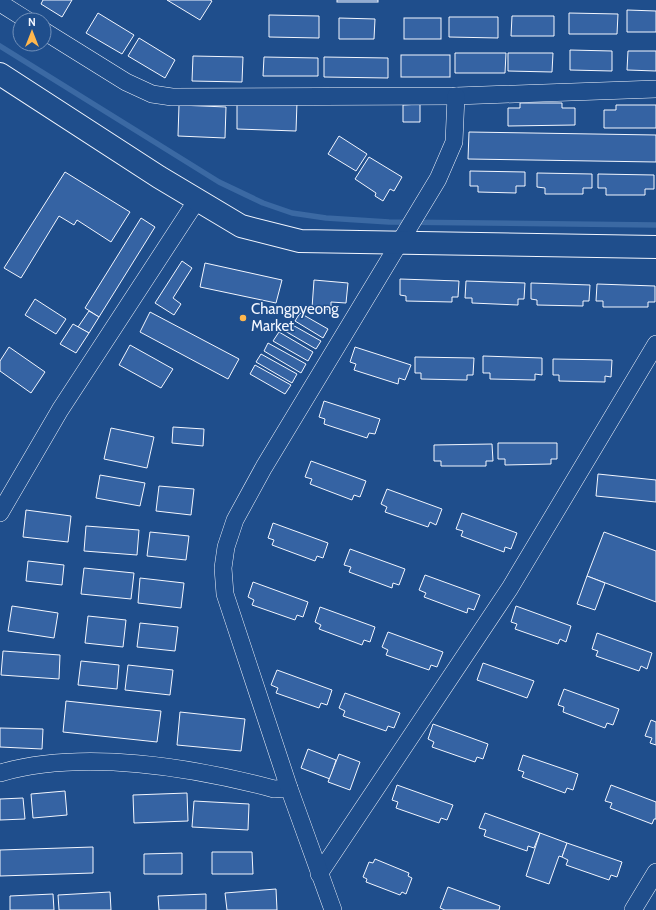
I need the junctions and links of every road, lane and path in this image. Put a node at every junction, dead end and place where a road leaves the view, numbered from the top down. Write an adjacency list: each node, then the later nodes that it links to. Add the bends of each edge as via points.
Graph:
1 (0, 3): 2 (street)
2 (14, 12)
3 (52, 36): 6 (street, via 126,82 152,94 172,97)
4 (0, 74): 7 (street)
5 (656, 89): 6 (street)
6 (456, 96): 8 (street, via 454,142 438,179)
7 (197, 200): 8 (street, via 241,226 300,241); 11 (street, via 60,410)
8 (408, 228): 9 (street); 13 (street, via 264,467 235,520 226,547 223,568 225,594)
9 (656, 247)
10 (656, 344): 15 (street, via 510,588)
11 (0, 513)
12 (0, 773): 13 (street, via 53,764 134,764 185,770 274,789)
13 (289, 788): 15 (street)
14 (656, 872): 17 (street)
15 (319, 874): 16 (street)
16 (332, 910)
17 (633, 910)

